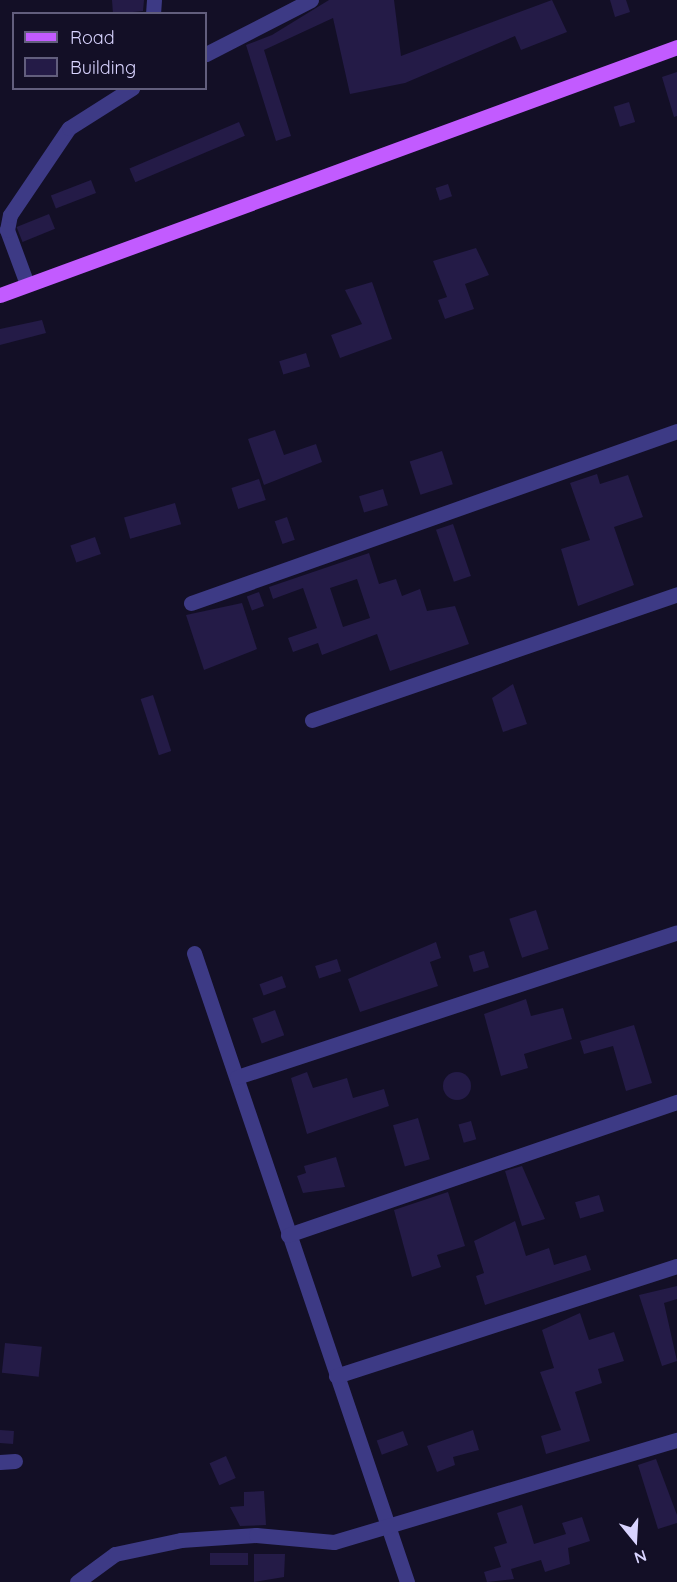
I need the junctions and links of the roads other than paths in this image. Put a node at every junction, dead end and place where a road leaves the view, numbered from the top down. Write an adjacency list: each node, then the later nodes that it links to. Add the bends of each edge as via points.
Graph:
1 (311, 0): 3 (street)
2 (677, 47): 5 (main road)
3 (207, 53)
4 (132, 90): 5 (street, via 69,128 10,215 7,230)
5 (27, 284): 6 (main road)
6 (0, 295)
7 (677, 431): 9 (street)
8 (677, 594): 10 (street)
9 (191, 603)
10 (312, 720)
11 (677, 932): 13 (street)
12 (194, 953): 13 (street)
13 (237, 1077): 15 (street)
14 (677, 1102): 15 (street)
15 (288, 1234): 17 (street)
16 (677, 1266): 17 (street)
17 (336, 1376): 19 (street)
18 (677, 1440): 19 (street)
19 (386, 1524): 20 (street, via 334,1542 256,1535 181,1539 116,1554); 21 (street)
20 (76, 1582)
21 (408, 1582)

